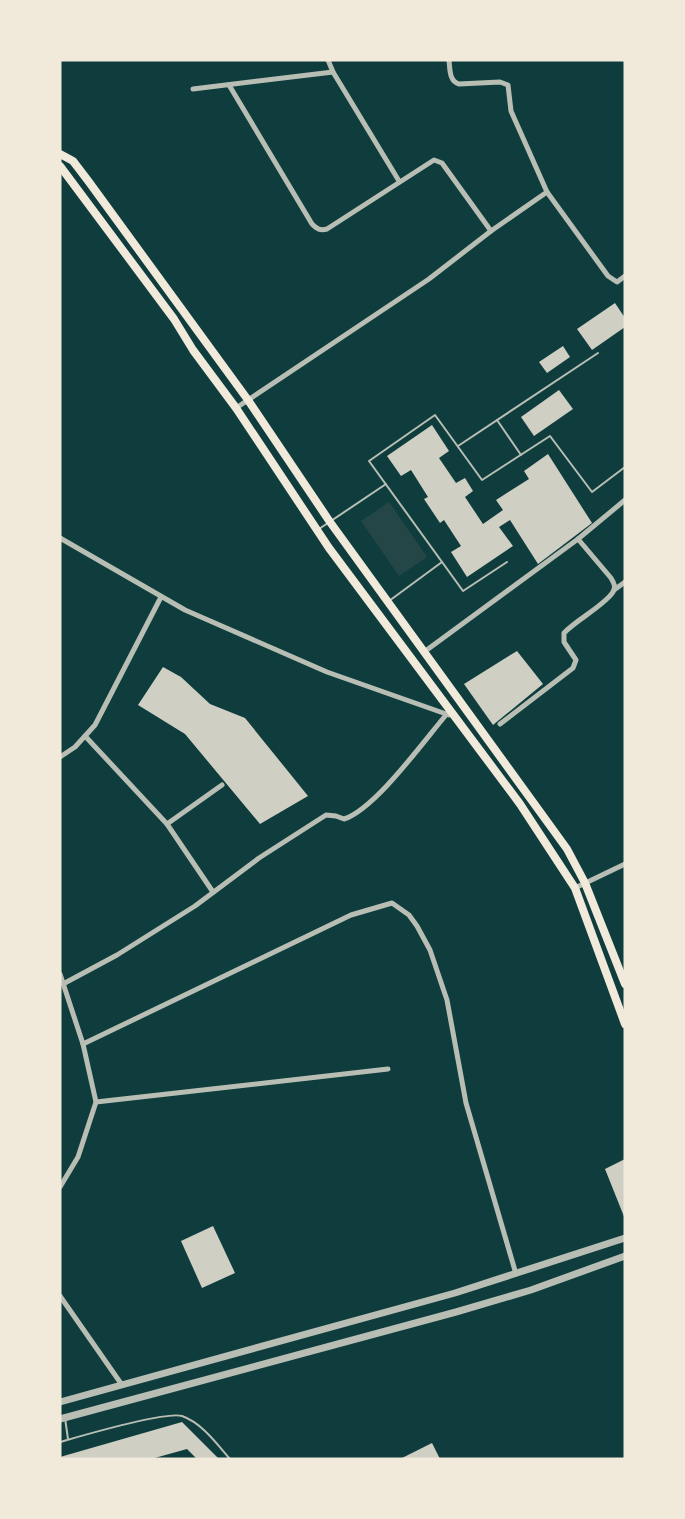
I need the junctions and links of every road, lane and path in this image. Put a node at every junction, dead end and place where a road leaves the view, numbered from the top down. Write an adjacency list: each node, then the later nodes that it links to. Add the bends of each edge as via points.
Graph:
1 (328, 60): 3 (street)
2 (449, 60): 9 (street, via 455,83 508,85 511,111)
3 (333, 72): 4 (street); 8 (street)
4 (229, 85): 5 (street); 8 (street, via 312,224 322,231)
5 (193, 89)
6 (60, 154): 13 (main road, via 73,161 84,175)
7 (60, 166): 14 (main road)
8 (399, 181): 10 (street, via 438,160)
9 (547, 192): 10 (street); 11 (street, via 601,268 613,280)
10 (491, 231): 13 (street, via 429,279)
11 (623, 280)
12 (598, 353): 15 (lane)
13 (248, 400): 14 (street); 21 (main road)
14 (236, 408): 22 (main road)
15 (497, 420): 16 (lane); 17 (lane)
16 (458, 446): 17 (lane, via 482,480); 19 (lane, via 435,415 369,461)
17 (521, 455): 18 (lane, via 550,436 591,492)
18 (625, 467)
19 (386, 483): 21 (lane); 25 (lane)
20 (625, 501): 24 (street)
21 (330, 522): 22 (lane); 30 (main road)
22 (318, 529): 32 (main road)
23 (60, 537): 29 (street)
24 (578, 539): 28 (street, via 611,578); 31 (street)
25 (442, 562): 26 (lane, via 463,591); 30 (lane)
26 (507, 562)
27 (625, 582): 28 (street)
28 (614, 590): 33 (street, via 564,633 564,642 576,660 573,668)
29 (161, 597): 32 (street, via 327,672); 34 (street, via 95,725)
30 (387, 602): 31 (main road)
31 (424, 652): 39 (main road, via 567,849)
32 (450, 716): 40 (main road, via 520,804); 41 (street, via 355,816 344,819 326,815)
33 (500, 724)
34 (85, 736): 35 (street); 37 (street)
35 (60, 757)
36 (222, 785): 37 (street)
37 (166, 824): 41 (street)
38 (625, 864): 39 (street)
39 (585, 883): 40 (street); 44 (main road)
40 (575, 888): 45 (main road)
41 (213, 892): 43 (street, via 117,955)
42 (60, 974): 43 (street)
43 (63, 984): 46 (street)
44 (625, 984)
45 (625, 1024)
46 (82, 1044): 48 (street); 52 (street, via 351,915 392,903 417,926 430,950 447,1000 466,1103)
47 (388, 1069): 48 (street)
48 (96, 1102): 49 (street, via 78,1157)
49 (60, 1188)
50 (625, 1238): 52 (street)
51 (625, 1256): 56 (street, via 456,1312)
52 (516, 1274): 54 (street)
53 (60, 1296): 54 (street)
54 (122, 1384): 55 (street)
55 (60, 1402)
56 (63, 1419): 57 (lane)
57 (69, 1440): 58 (lane); 59 (lane, via 180,1415 202,1429)
58 (60, 1442)
59 (230, 1459)

